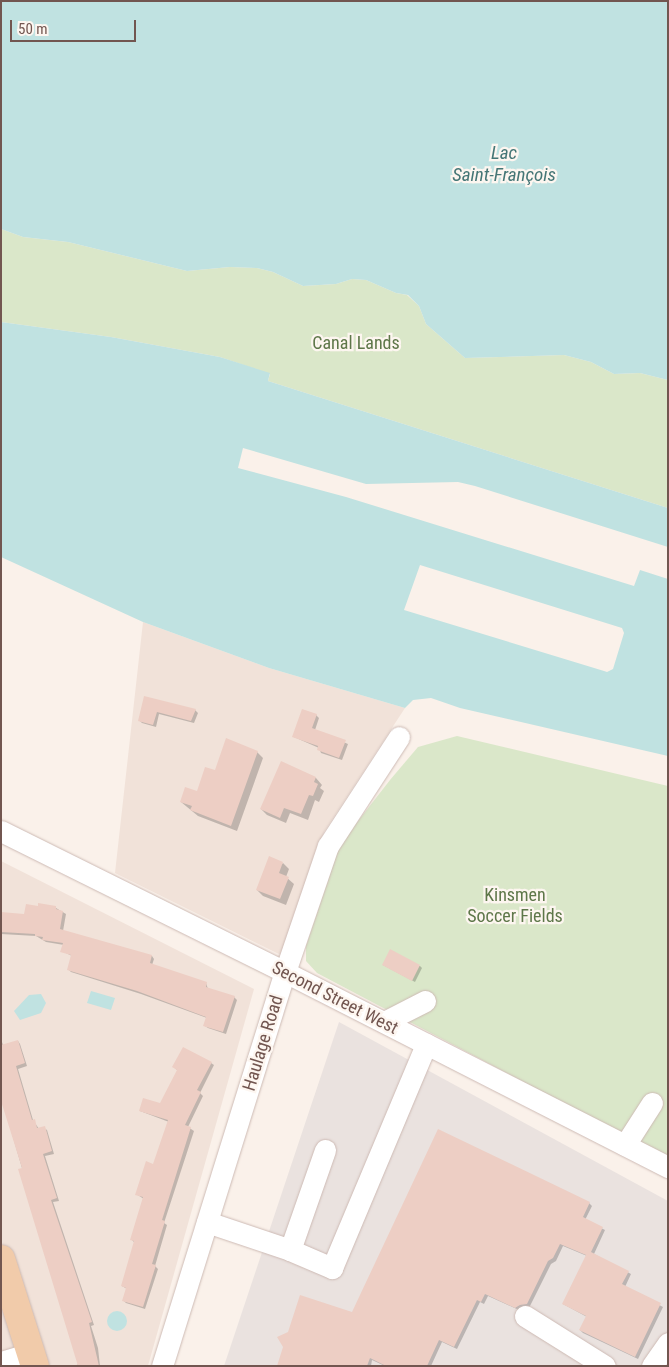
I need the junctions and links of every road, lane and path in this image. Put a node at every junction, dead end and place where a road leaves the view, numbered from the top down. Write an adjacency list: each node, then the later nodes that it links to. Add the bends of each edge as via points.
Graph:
1 (399, 737): 3 (street, Haulage Road, via 328,846)
2 (1, 831): 3 (street, Second Street West)
3 (285, 972): 5 (street, Second Street West); 11 (street, Haulage Road)
4 (425, 1001): 5 (street)
5 (384, 1022): 6 (street, Second Street West)
6 (426, 1044): 8 (street, Second Street West); 12 (street, via 332,1268)
7 (652, 1103): 8 (street)
8 (625, 1145): 10 (street, Second Street West)
9 (325, 1150): 12 (street)
10 (668, 1167)
11 (207, 1222): 12 (street); 18 (street, Haulage Road)
12 (290, 1250)
13 (1, 1259): 16 (main road)
14 (525, 1316): 19 (street)
15 (668, 1343): 20 (street)
16 (33, 1359): 17 (street)
17 (1, 1362)
18 (162, 1366)
19 (605, 1366)
20 (652, 1366)

